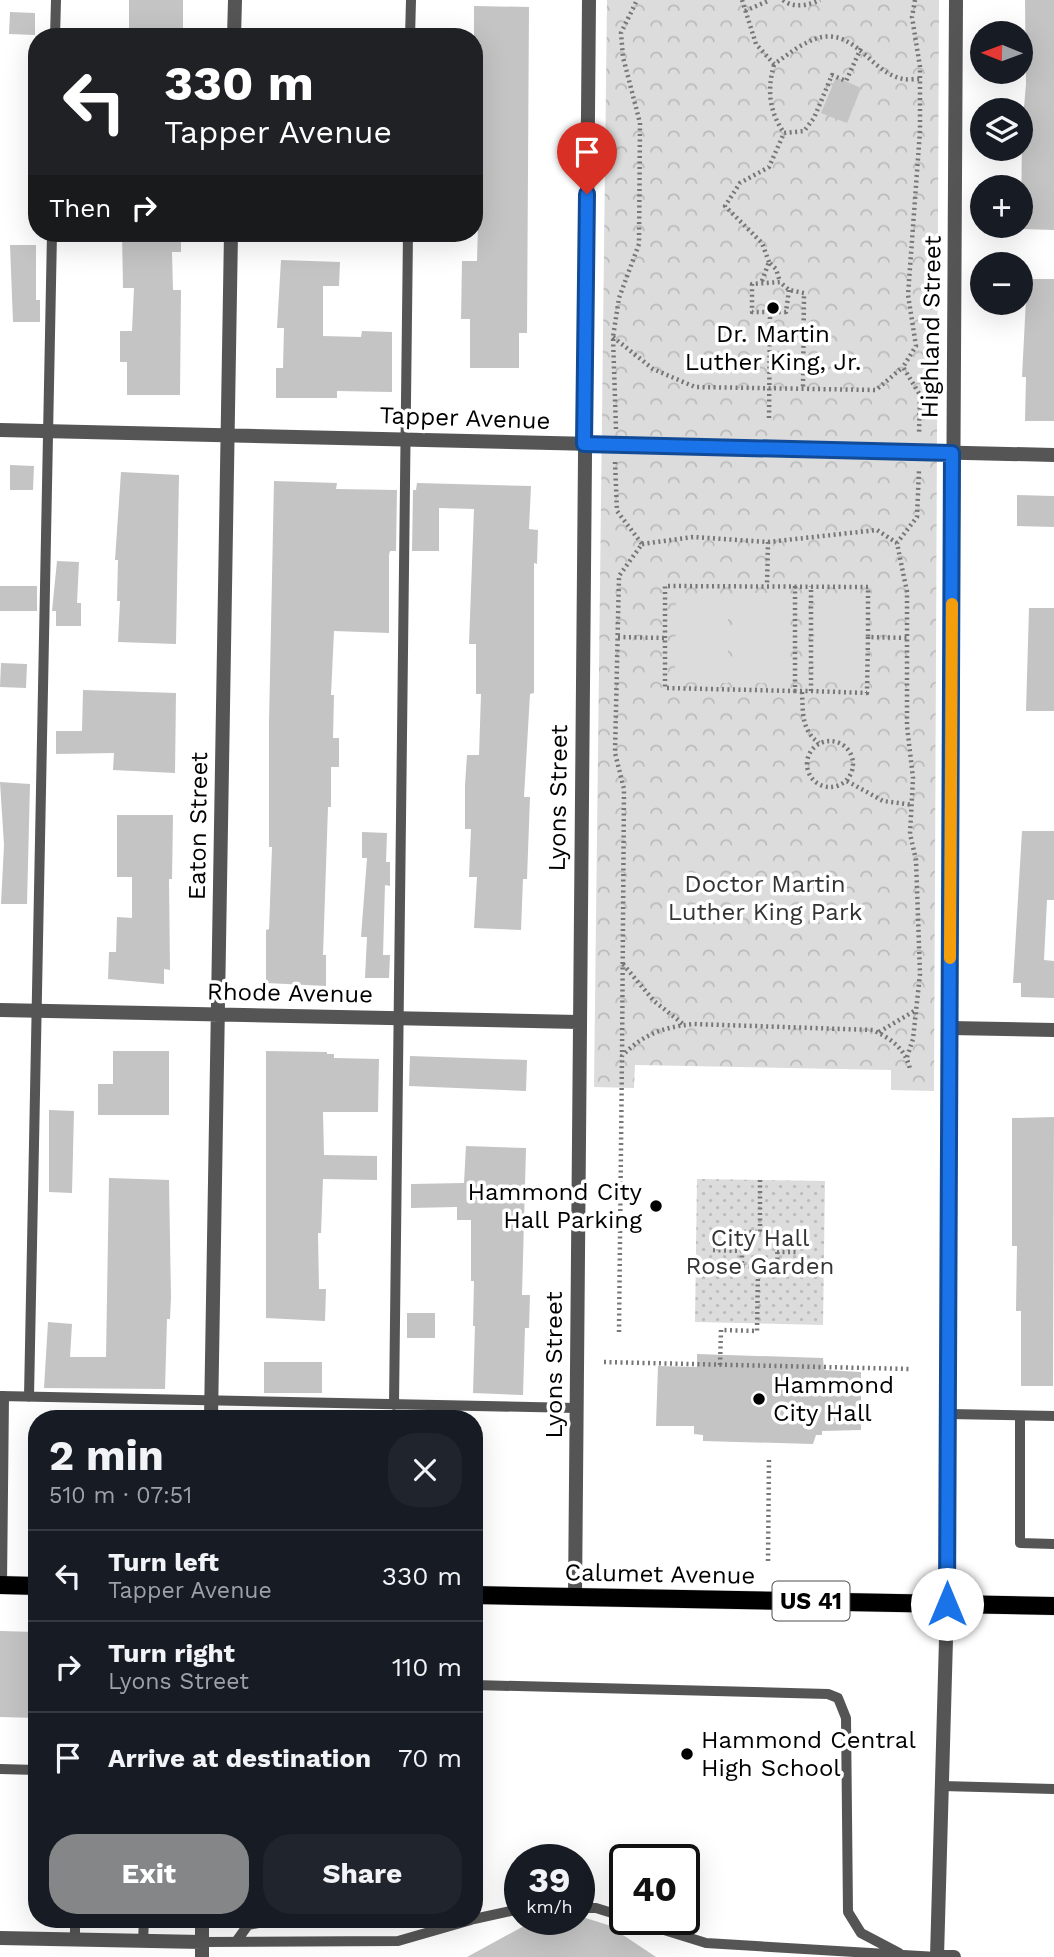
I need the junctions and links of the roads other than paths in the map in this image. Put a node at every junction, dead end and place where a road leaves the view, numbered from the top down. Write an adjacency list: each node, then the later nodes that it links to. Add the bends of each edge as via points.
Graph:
1 (56, 0): 6 (lane)
2 (235, 0): 7 (street)
3 (411, 0): 8 (lane)
4 (589, 0): 16 (street, Lyons Street)
5 (956, 0): 17 (street, Highland Street)
6 (55, 28)
7 (234, 28)
8 (410, 28)
9 (52, 242): 13 (lane)
10 (231, 242): 14 (street, Eaton Street)
11 (408, 242): 15 (lane)
12 (0, 430): 13 (street, Tapper Avenue)
13 (48, 431): 14 (street, Tapper Avenue); 20 (lane)
14 (228, 435): 15 (street, Tapper Avenue); 21 (street, Eaton Street)
15 (405, 439): 16 (street, Tapper Avenue); 22 (lane)
16 (584, 444): 17 (street, Tapper Avenue); 23 (street, Lyons Street)
17 (952, 453): 18 (street, Tapper Avenue); 24 (street, Highland Street)
18 (1054, 455)
19 (0, 1010): 20 (street, Rhode Avenue)
20 (36, 1011): 21 (street, Rhode Avenue); 27 (lane)
21 (218, 1013): 22 (street, Rhode Avenue); 28 (street, Eaton Street)
22 (401, 1018): 23 (street, Rhode Avenue); 29 (lane)
23 (578, 1022): 30 (street, Lyons Street)
24 (950, 1028): 25 (street); 32 (street, Highland Street)
25 (1054, 1030)
26 (2, 1396): 27 (lane); 36 (lane)
27 (29, 1397): 28 (lane)
28 (212, 1401): 29 (lane); 31 (street, Eaton Street)
29 (394, 1405): 30 (lane)
30 (576, 1408): 39 (street, Lyons Street)
31 (212, 1410)
32 (948, 1414): 33 (lane); 40 (street, Highland Street)
33 (1020, 1416): 34 (lane); 35 (lane, via 1020,1543)
34 (1054, 1416)
35 (1054, 1544)
36 (1, 1585): 37 (main road)
37 (28, 1586)
38 (483, 1595): 39 (main road, Calumet Avenue / US 41)
39 (575, 1597): 40 (main road, Calumet Avenue / US 41)
40 (947, 1604): 41 (main road, Calumet Avenue / US 41); 45 (street, Highland Street)
41 (1054, 1606)
42 (483, 1685): 60 (lane, via 828,1694 838,1698 846,1718 848,1912 861,1933)
43 (0, 1769): 44 (lane)
44 (28, 1770)
45 (942, 1786): 46 (lane); 62 (street, Highland Street)
46 (1054, 1789)
47 (504, 1912): 48 (lane)
48 (483, 1917)
49 (75, 1928): 56 (lane)
50 (144, 1928): 58 (lane)
51 (202, 1928): 59 (street)
52 (246, 1928): 57 (lane)
53 (442, 1928): 57 (lane, via 398,1941 248,1944)
54 (680, 1935): 60 (lane, via 706,1943)
55 (0, 1938): 56 (street)
56 (75, 1939): 58 (street)
57 (238, 1939): 59 (lane)
58 (143, 1941): 59 (street)
59 (202, 1942): 61 (street)
60 (899, 1953): 62 (lane)
61 (202, 1957)
62 (937, 1957): 63 (street)
63 (954, 1957)

